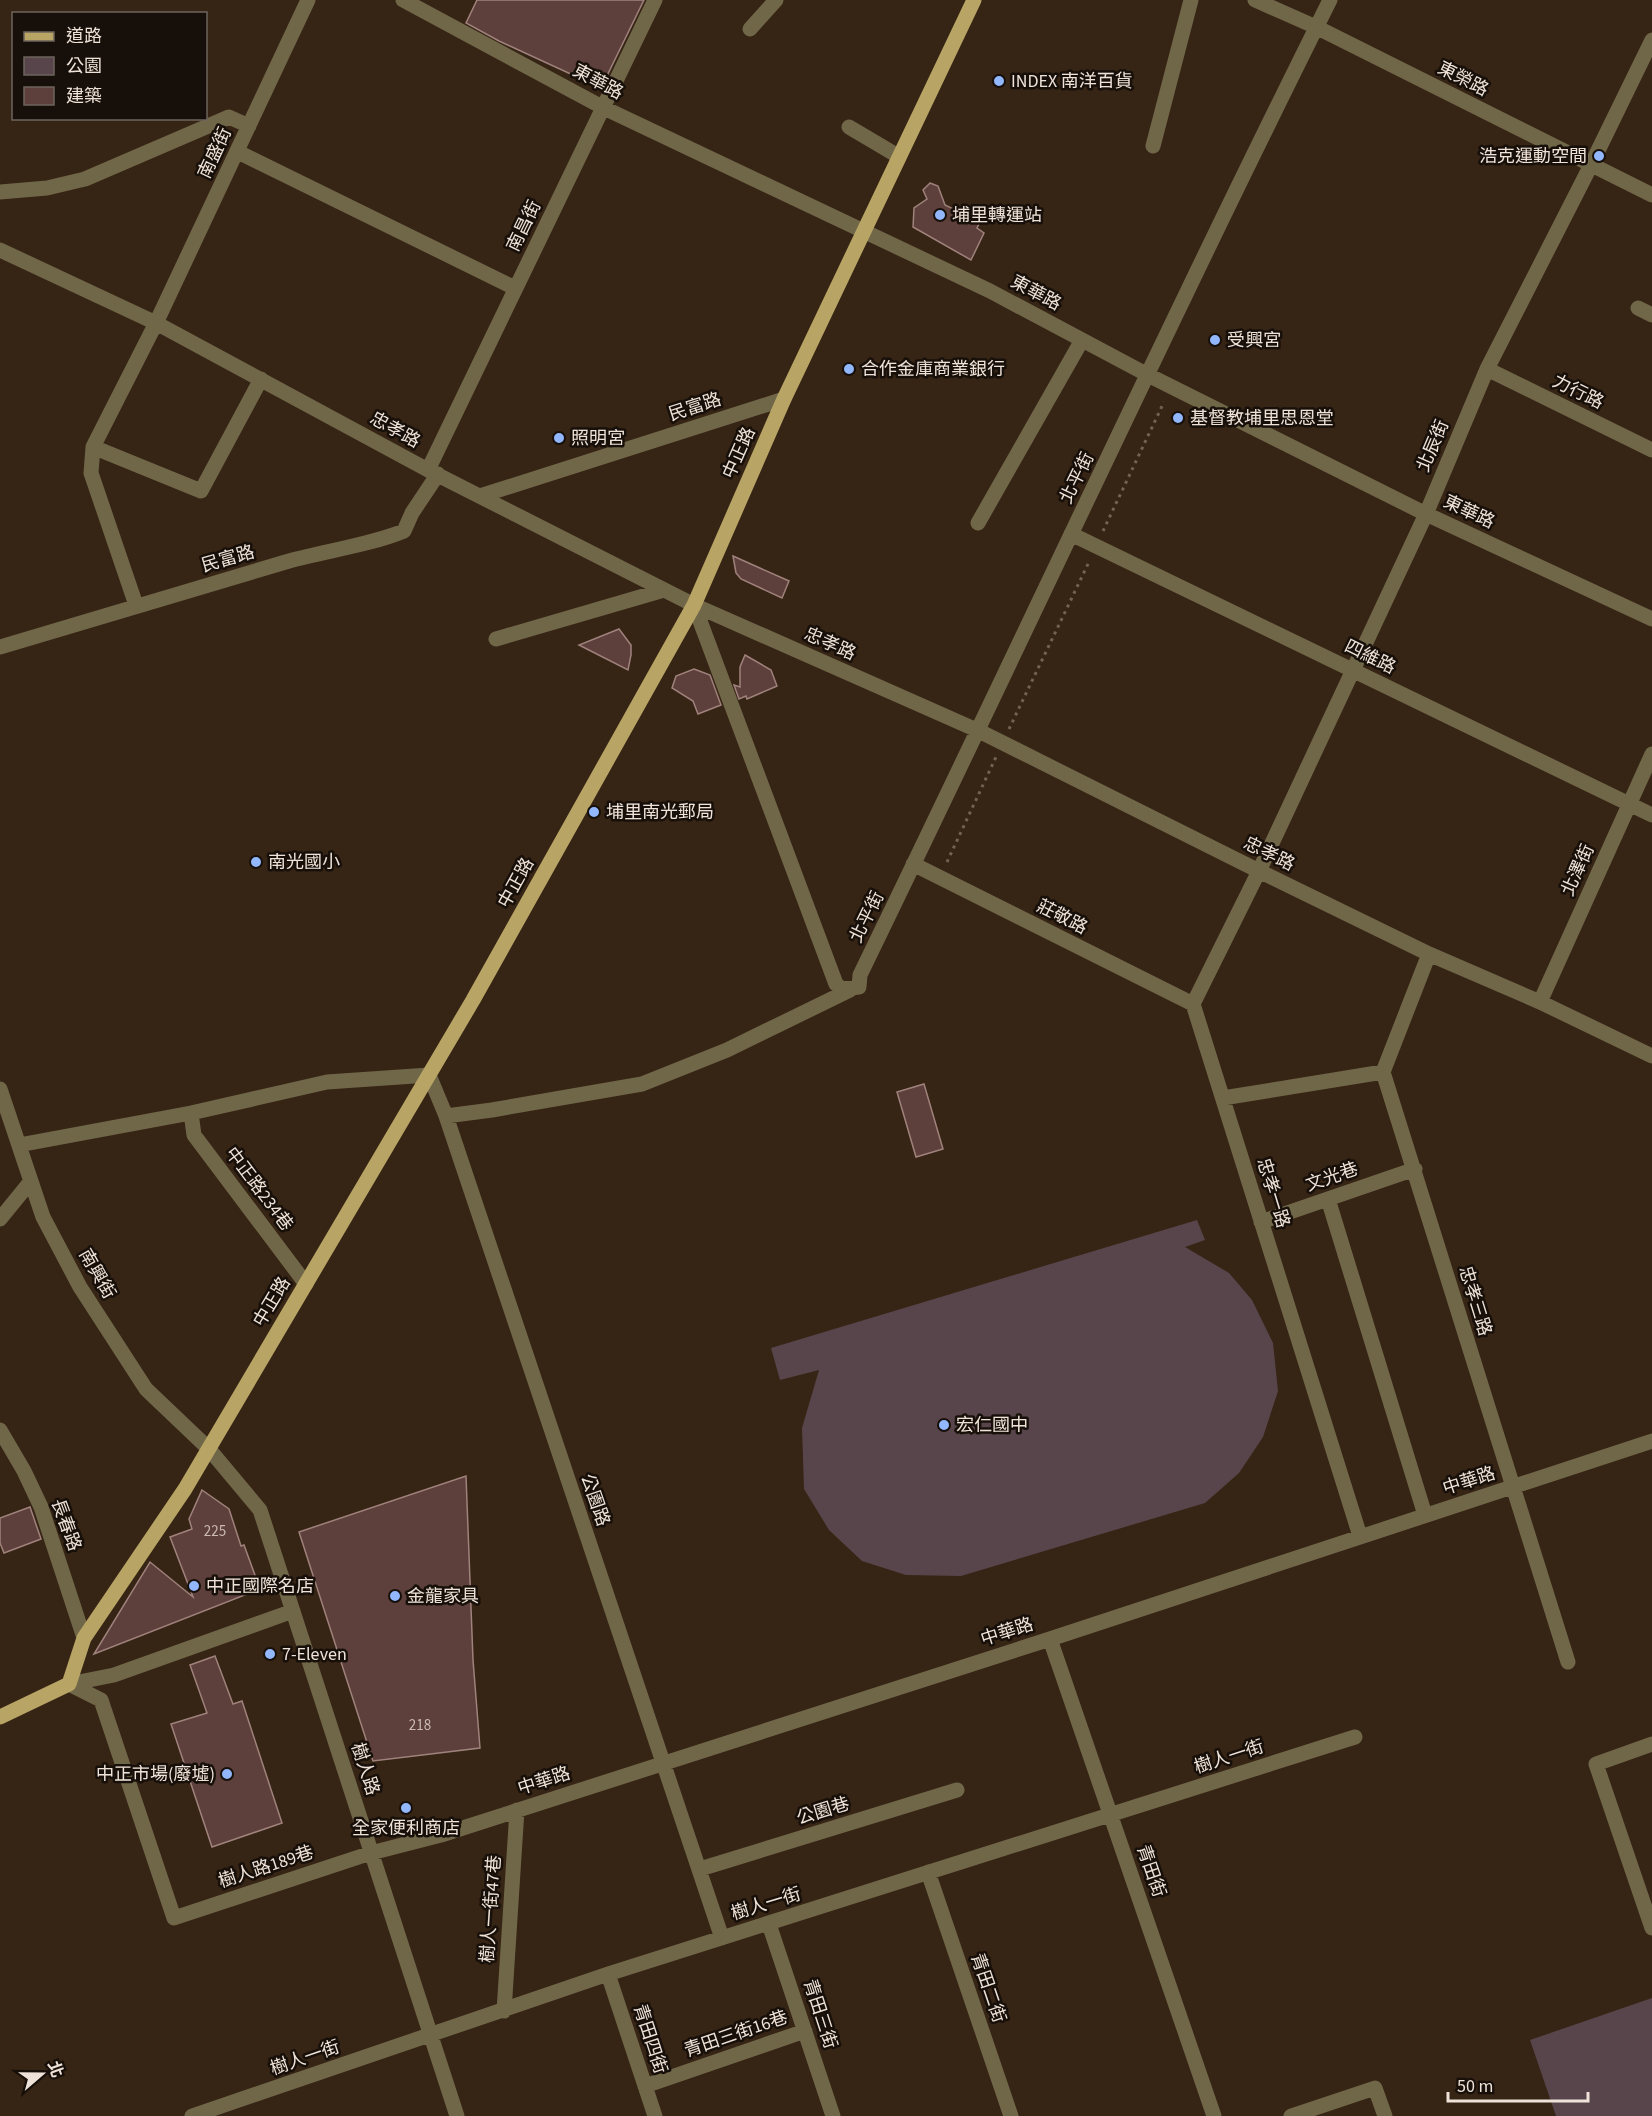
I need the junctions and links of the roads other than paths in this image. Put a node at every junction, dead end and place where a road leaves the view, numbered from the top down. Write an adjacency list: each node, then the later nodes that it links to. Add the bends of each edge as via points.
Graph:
1 (308, 0): 13 (street, 南盛街)
2 (403, 0): 12 (street, 東華路)
3 (655, 0): 12 (street, 南昌街)
4 (776, 0): 10 (street)
5 (974, 0): 17 (main road, 中正路)
6 (1191, 0): 15 (street)
7 (1255, 0): 9 (street, 東榮路)
8 (1330, 0): 9 (street, 北平街)
9 (1316, 27): 18 (street, 東榮路); 27 (street, 北平街)
10 (750, 29)
11 (1652, 40): 18 (street, 北辰街)
12 (603, 108): 21 (street, 東華路); 23 (street, 南昌街)
13 (249, 126): 16 (street, 南盛街); 19 (street, via 229,117 85,179 47,188)
14 (849, 127): 17 (street)
15 (1153, 146)
16 (238, 152): 23 (street); 24 (street, 南盛街)
17 (898, 156): 21 (main road, 中正路)
18 (1591, 165): 20 (street, 東榮路); 26 (street, 北辰街)
19 (0, 192)
20 (1652, 195)
21 (863, 231): 25 (street, 東華路); 29 (main road, 中正路)
22 (0, 250): 24 (street, 忠孝路)
23 (515, 288): 32 (street, 南昌街)
24 (156, 323): 28 (street, 忠孝路); 30 (street, 南盛街)
25 (1082, 340): 27 (street, 東華路); 35 (street)
26 (1487, 369): 31 (street, 力行路); 34 (street, 北辰街)
27 (1148, 375): 34 (street, 東華路); 36 (street, 北平街)
28 (261, 379): 30 (street, via 201,491); 32 (street, 忠孝路)
29 (784, 399): 33 (street, 民富路); 38 (main road, 中正路)
30 (93, 447): 39 (street, via 90,473)
31 (1652, 450)
32 (433, 472): 33 (street, 忠孝路); 39 (street, 民富路, via 404,531)
33 (480, 496): 37 (street, 忠孝路)
34 (1426, 514): 40 (street, 東華路); 43 (street, 北辰街)
35 (978, 523)
36 (1071, 534): 43 (street, 四維路); 44 (street, 北平街)
37 (664, 590): 38 (street, 忠孝路); 41 (street)
38 (694, 605): 44 (street, 忠孝路); 51 (street, via 836,984); 56 (main road, 中正路)
39 (135, 606): 42 (street, 民富路)
40 (1652, 619)
41 (496, 639)
42 (0, 647)
43 (1353, 670): 46 (street, 四維路); 49 (street, 北辰街)
44 (979, 731): 48 (street, 北平街); 49 (street, 忠孝路)
45 (1652, 754): 46 (street, 北澤街)
46 (1629, 804): 47 (street, 四維路); 52 (street, 北澤街)
47 (1652, 815)
48 (913, 864): 51 (street, 北平街, via 860,975 859,987); 53 (street, 莊敬路)
49 (1258, 871): 50 (street, 忠孝路); 53 (street)
50 (1429, 954): 52 (street, 忠孝路); 55 (street)
51 (850, 990): 60 (street, via 727,1050 642,1084)
52 (1540, 1002): 54 (street, 忠孝路)
53 (1193, 1004): 58 (street, 忠孝一路)
54 (1652, 1056)
55 (1383, 1072): 58 (street); 62 (street, 忠孝三路)
56 (429, 1075): 59 (street, via 327,1082); 60 (street, 公園路); 67 (main road, 中正路)
57 (0, 1089): 61 (street, 南興街)
58 (1223, 1098): 66 (street, 忠孝一路)
59 (191, 1113): 61 (street); 67 (street, 中正路234巷, via 194,1135)
60 (446, 1116): 82 (street, 公園路)
61 (19, 1145): 63 (street, 南興街)
62 (1415, 1169): 64 (street, 文光巷); 71 (street, 忠孝三路)
63 (31, 1181): 65 (street); 70 (street, 南興街, via 43,1217 80,1287 146,1389)
64 (1328, 1199): 66 (street, 文光巷); 72 (street)
65 (0, 1219)
66 (1261, 1222): 73 (street, 忠孝一路)
67 (306, 1284): 70 (main road, 中正路)
68 (0, 1430): 75 (street, 長春路, via 41,1507)
69 (1652, 1441): 71 (street, 中華路)
70 (209, 1449): 74 (street, 樹人路, via 260,1510); 75 (main road, 中正路)
71 (1512, 1488): 72 (street, 中華路); 77 (street, 忠孝三路)
72 (1425, 1515): 73 (street, 中華路)
73 (1360, 1536): 76 (street, 中華路)
74 (293, 1611): 78 (street, via 114,1675); 86 (street, 樹人路)
75 (84, 1638): 78 (main road, 中正路)
76 (1050, 1639): 82 (street, 中華路); 85 (street, 青田街)
77 (1568, 1662)
78 (69, 1684): 79 (main road); 86 (street, 樹人路189巷, via 101,1700 174,1918)
79 (0, 1717)
80 (1355, 1737): 85 (street, 樹人一街)
81 (1652, 1744): 90 (street, via 1596,1764)
82 (663, 1763): 84 (street, 中華路); 87 (street, 公園路)
83 (957, 1790): 87 (street, 公園巷)
84 (517, 1810): 86 (street, 中華路); 93 (street, 樹人一街47巷)
85 (1111, 1816): 88 (street, 樹人一街); 103 (street, 青田街)
86 (371, 1853): 95 (street, 樹人路)
87 (700, 1869): 91 (street, 公園路)
88 (928, 1872): 89 (street, 樹人一街); 102 (street, 青田二街)
89 (769, 1924): 91 (street, 樹人一街); 94 (street, 青田三街)
90 (1652, 1928)
91 (722, 1938): 92 (street, 樹人一街)
92 (608, 1974): 93 (street, 樹人一街); 96 (street, 青田四街)
93 (504, 2011): 95 (street, 樹人一街)
94 (805, 2031): 96 (street, 青田三街16巷); 101 (street, 青田三街)
95 (431, 2035): 97 (street, 樹人一街); 99 (street, 樹人路)
96 (645, 2085): 100 (street, 青田四街)
97 (225, 2111): 98 (street, 樹人一街)
98 (192, 2116)
99 (457, 2116)
100 (655, 2116)
101 (833, 2116)
102 (1011, 2116)
103 (1214, 2116)
104 (1291, 2116): 105 (street, via 1376,2088)
105 (1385, 2116)

